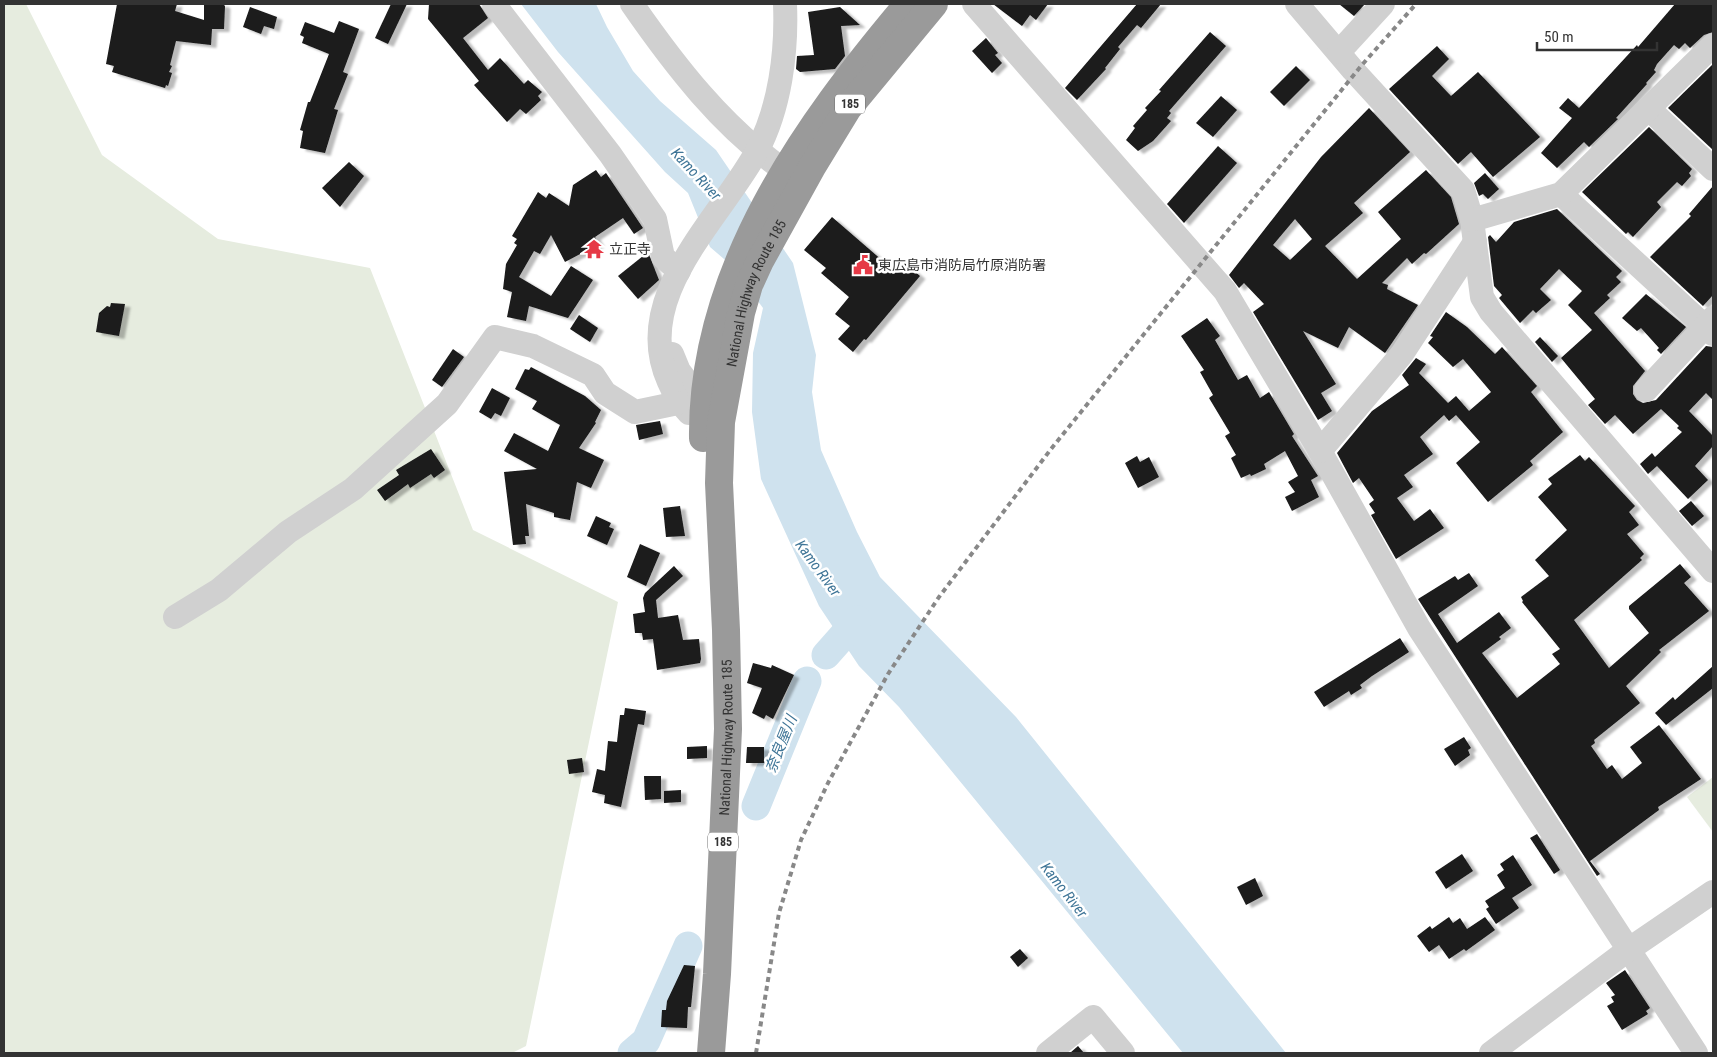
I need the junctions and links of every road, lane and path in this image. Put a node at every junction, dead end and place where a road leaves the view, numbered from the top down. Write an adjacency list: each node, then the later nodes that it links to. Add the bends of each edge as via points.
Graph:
1 (494, 4): 18 (street, via 655,219 663,257)
2 (632, 4): 12 (street, via 670,59)
3 (785, 4): 12 (street, via 783,55 776,104)
4 (908, 4): 14 (highway, National Highway Route 185 / 185, via 854,68)
5 (934, 4): 16 (highway, National Highway Route 185 / 185, via 848,108)
6 (974, 4): 22 (street, via 1225,292)
7 (1297, 4): 10 (street)
8 (1383, 4): 10 (street)
9 (1713, 45): 11 (street)
10 (1339, 52): 17 (street, via 1463,190)
11 (1650, 110): 13 (street); 15 (street)
12 (752, 158): 14 (street); 18 (street)
13 (1713, 169)
14 (785, 171): 16 (highway, National Highway Route 185 / 185)
15 (1561, 194): 17 (street); 19 (street)
16 (776, 208): 21 (highway, National Highway Route 185 / 185); 21 (highway, National Highway Route 185 / 185, via 738,263 710,363)
17 (1473, 231): 22 (street, via 1402,354); 23 (street, via 1482,297 1491,312)
18 (681, 266): 21 (street, via 671,316 670,349 679,371)
19 (1711, 326): 20 (street)
20 (1646, 390)
21 (709, 409): 24 (street, via 635,412 605,393 593,375 533,346 495,337 447,404 353,489 288,532 219,590); 27 (highway, National Highway Route 185 / 185, via 704,482 726,630 728,729 717,974)
22 (1320, 451): 26 (street, via 1419,628)
23 (1713, 571)
24 (175, 617)
25 (1713, 892): 26 (street)
26 (1628, 950): 30 (street); 31 (street)
27 (710, 1053)
28 (1048, 1053): 29 (street, via 1093,1017)
29 (1123, 1053)
30 (1491, 1053)
31 (1696, 1053)

